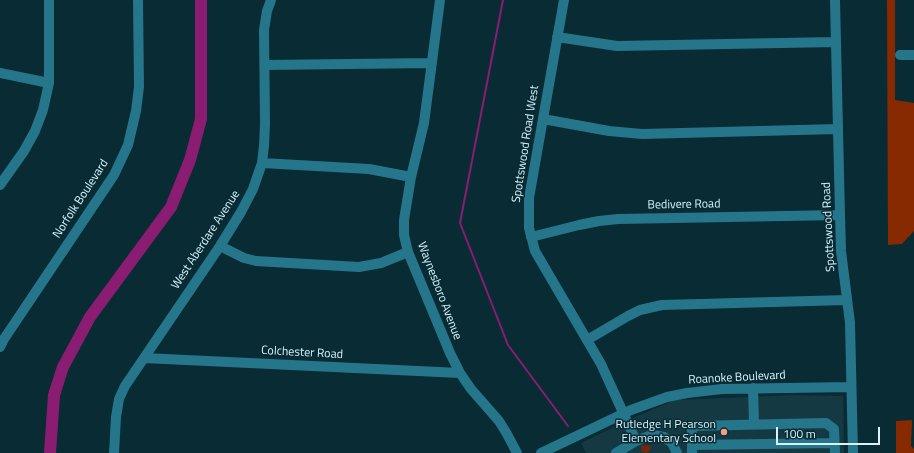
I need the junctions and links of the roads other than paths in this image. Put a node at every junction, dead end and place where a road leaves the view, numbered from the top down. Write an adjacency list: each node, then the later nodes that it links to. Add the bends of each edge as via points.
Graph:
1 (49, 0): 14 (street)
2 (138, 0): 26 (street, Norfolk Boulevard, via 139,87 128,145 114,175)
3 (271, 0): 12 (street, West Aberdare Avenue, via 264,30)
4 (440, 0): 11 (street, Waynesboro Avenue)
5 (564, 0): 7 (street, Spottswood Road West)
6 (835, 0): 8 (street, Spottswood Road)
7 (557, 37): 8 (street, via 617,46); 15 (street, Spottswood Road West)
8 (836, 42): 16 (street, Spottswood Road)
9 (900, 55): 10 (street)
10 (914, 55)
11 (432, 63): 12 (street); 18 (street, Waynesboro Avenue, via 424,123)
12 (265, 65): 17 (street, West Aberdare Avenue)
13 (0, 72): 14 (street)
14 (49, 83): 19 (street, via 35,131)
15 (542, 119): 16 (street, via 642,134); 21 (street, Spottswood Road West, via 529,198 528,218)
16 (838, 129): 20 (street, Spottswood Road)
17 (262, 163): 18 (street, via 369,169); 22 (street, West Aberdare Avenue, via 254,189)
18 (411, 177): 23 (street, Waynesboro Avenue, via 404,220)
19 (0, 185)
20 (840, 215): 21 (street, Bedivere Road, via 618,219 598,221); 24 (street, Spottswood Road)
21 (531, 237): 25 (street, Spottswood Road West, via 544,268)
22 (220, 246): 23 (street, via 256,261 359,266 381,263); 27 (street, West Aberdare Avenue)
23 (408, 252): 28 (street, Waynesboro Avenue)
24 (847, 300): 25 (street, via 662,305 628,316); 29 (street, Spottswood Road)
25 (587, 340): 31 (street, Spottswood Road West)
26 (0, 347)
27 (144, 358): 28 (street, Colchester Road); 37 (street, West Aberdare Avenue, via 119,399)
28 (460, 373): 38 (street, Waynesboro Avenue, via 499,421)
29 (851, 387): 30 (street, Roanoke Boulevard); 42 (street, Spottswood Road)
30 (753, 388): 31 (street, Roanoke Boulevard, via 687,393 661,399); 32 (street)
31 (624, 414): 33 (street, Spottswood Road West); 39 (street, Roanoke Boulevard)
32 (754, 424): 35 (street, via 826,423 834,429); 36 (street, via 692,426)
33 (636, 442): 40 (street); 41 (street, via 652,436 664,437 672,443)
34 (819, 448): 35 (street); 36 (street)
35 (835, 448)
36 (692, 449)
37 (114, 453)
38 (517, 453)
39 (541, 453)
40 (616, 453)
41 (677, 453)
42 (853, 453)

